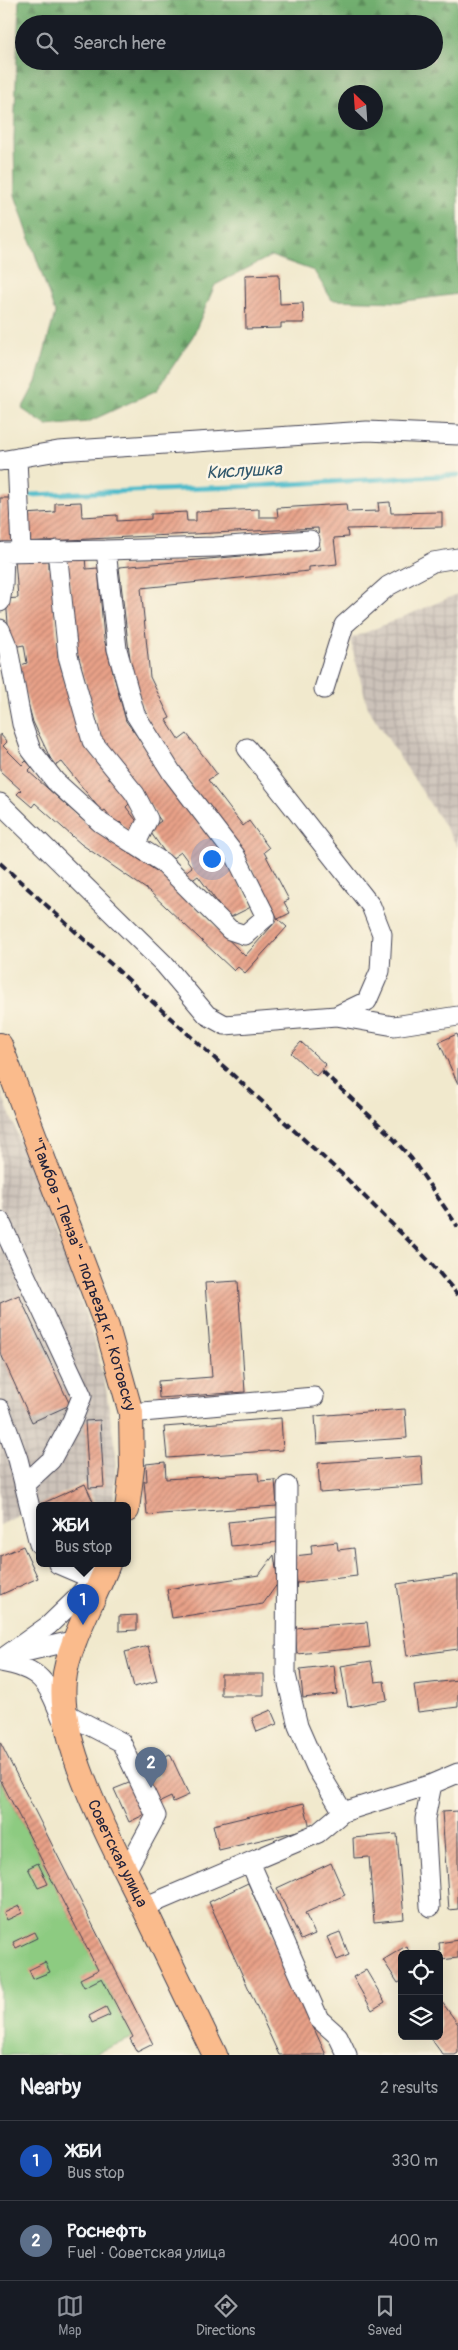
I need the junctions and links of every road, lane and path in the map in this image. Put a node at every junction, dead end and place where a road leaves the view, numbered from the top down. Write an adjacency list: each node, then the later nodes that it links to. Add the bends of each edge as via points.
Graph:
1 (458, 436): 2 (street, via 367,431 58,451)
2 (9, 459): 4 (street)
3 (310, 540): 6 (street)
4 (21, 550): 5 (street); 8 (street, via 4,552)
5 (57, 550): 6 (street); 13 (street, via 68,656 92,741 135,794 148,819)
6 (106, 550): 13 (street, via 117,649 135,714 172,773 235,855 266,917 245,935 230,930 162,862)
7 (458, 558): 10 (street, via 433,562 388,586 344,625)
8 (0, 602)
9 (0, 629): 13 (street, via 8,648 22,724 31,750 55,781 100,823)
10 (324, 689)
11 (247, 748): 14 (street, via 371,906 382,934 380,971 367,1001)
12 (0, 803): 14 (street, via 164,964 207,1015 225,1026)
13 (135, 845)
14 (336, 1016): 15 (street, via 394,1026)
15 (458, 1016)
16 (0, 1045): 20 (main road, "Тамбов - Пенза" - подъезд к г. Котовску, via 107,1327)
17 (0, 1221): 21 (street, via 82,1396 51,1460)
18 (314, 1397): 20 (street)
19 (0, 1409): 21 (street, via 11,1434)
20 (131, 1413): 23 (main road, "Тамбов - Пенза" - подъезд к г. Котовску, via 132,1468)
21 (24, 1485): 24 (street)
22 (287, 1486): 33 (street, via 286,1674 298,1726 316,1767)
23 (128, 1502)
24 (36, 1532)
25 (84, 1567): 26 (street)
26 (102, 1569): 27 (main road); 28 (street, via 49,1625)
27 (76, 1640): 28 (street, via 24,1651); 29 (main road, Советская улица, via 64,1679)
28 (0, 1661): 30 (street, via 22,1666 45,1684)
29 (65, 1713): 30 (main road, Советская улица); 35 (street, via 122,1742 156,1816)
30 (71, 1743): 35 (main road, Советская улица, via 99,1815)
31 (458, 1773): 32 (street)
32 (432, 1784): 33 (street); 36 (street, via 425,1819)
33 (343, 1812): 34 (street, via 318,1834)
34 (250, 1862): 37 (street); 39 (street, via 319,2019 338,2036)
35 (126, 1871): 37 (main road, Советская улица)
36 (430, 1906)
37 (144, 1907): 38 (main road, Советская улица)
38 (215, 2055)
39 (347, 2055)

